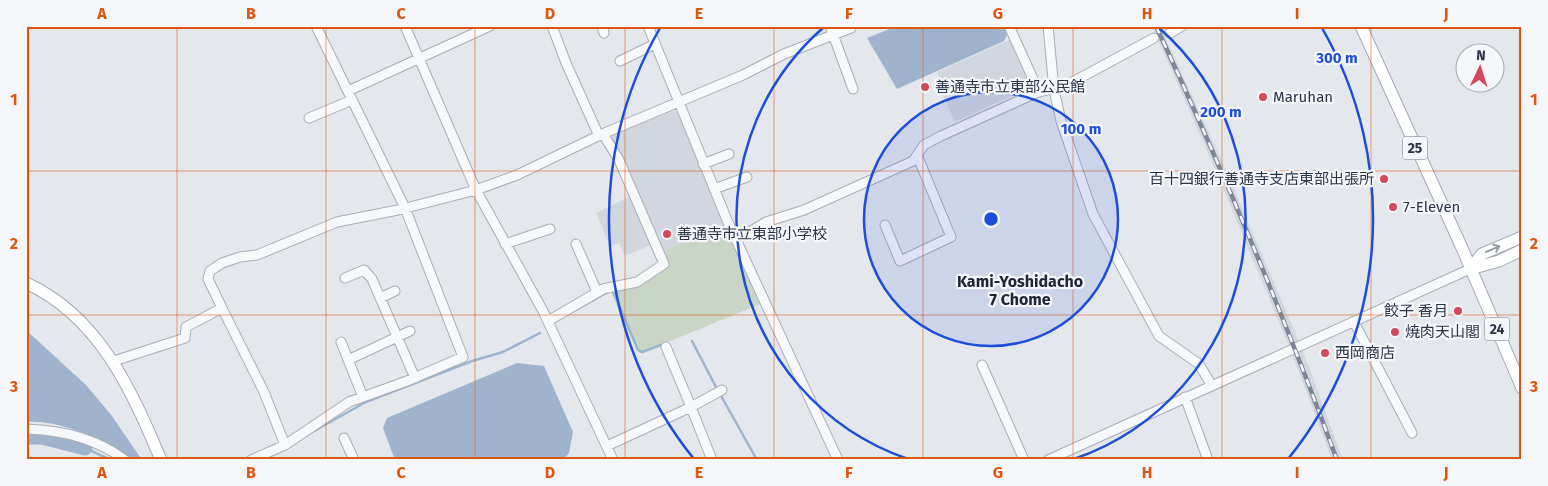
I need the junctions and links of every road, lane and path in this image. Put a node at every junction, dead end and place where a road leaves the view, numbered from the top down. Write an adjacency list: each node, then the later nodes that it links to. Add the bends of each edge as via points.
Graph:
1 (316, 26): 20 (street)
2 (405, 26): 15 (street)
3 (490, 26): 15 (street)
4 (552, 26): 23 (street)
5 (648, 26): 14 (street)
6 (1009, 26): 19 (street)
7 (1048, 26): 18 (street)
8 (1182, 26): 12 (street)
9 (1361, 26): 38 (main road, 25)
10 (851, 28): 11 (street)
11 (831, 30): 17 (street); 21 (street)
12 (1170, 33)
13 (1154, 38): 18 (street)
14 (656, 44): 16 (street); 21 (street)
15 (419, 60): 20 (street); 29 (street)
16 (620, 61)
17 (852, 89)
18 (1054, 90): 19 (street); 55 (street, via 1071,153 1094,214 1159,336 1199,364)
19 (1039, 92): 25 (street, via 941,136 924,145)
20 (350, 96): 22 (street); 30 (street)
21 (678, 103): 23 (street); 26 (street)
22 (309, 118)
23 (601, 135): 29 (street, via 540,165); 42 (street, via 619,160 664,264 637,282)
24 (729, 154): 26 (street)
25 (917, 155): 31 (street, via 951,237 900,261); 34 (street, via 913,161 804,210 766,222)
26 (703, 164): 28 (street)
27 (747, 177): 28 (street)
28 (714, 189): 34 (street)
29 (476, 190): 30 (street); 35 (street)
30 (405, 208): 44 (street, via 337,222 257,255 222,263 210,271 208,279); 54 (street, via 463,357)
31 (885, 225)
32 (550, 229): 35 (street)
33 (1522, 236): 38 (main road, one-way to 33, via 1482,254)
34 (736, 240): 72 (street)
35 (505, 244): 45 (street)
36 (576, 244): 42 (street)
37 (1522, 250): 38 (main road)
38 (1470, 269): 46 (street); 56 (main road, 24)
39 (345, 278): 43 (street, via 364,270)
40 (26, 283): 52 (main road, via 57,301)
41 (395, 291): 43 (street)
42 (597, 292): 45 (street)
43 (380, 298): 48 (street)
44 (222, 308): 52 (street, via 186,327 186,338); 64 (street, via 264,392)
45 (548, 321): 65 (street)
46 (1354, 322): 55 (street); 62 (street)
47 (410, 331): 48 (street)
48 (398, 337): 51 (street); 54 (street)
49 (341, 342): 51 (street)
50 (666, 348): 60 (street)
51 (348, 360): 58 (street)
52 (114, 361): 67 (main road, via 132,393)
53 (982, 366): 73 (street)
54 (415, 378): 58 (street)
55 (1212, 386): 59 (street)
56 (1522, 388)
57 (720, 391): 60 (street)
58 (362, 397): 64 (street, via 348,402)
59 (1185, 397): 74 (street); 75 (street)
60 (690, 407): 65 (street); 71 (street)
61 (26, 429): 66 (street, via 56,431 97,444)
62 (1412, 433)
63 (344, 438): 69 (street)
64 (285, 445): 68 (street)
65 (607, 446): 70 (street)
66 (125, 460)
67 (161, 460)
68 (252, 460)
69 (354, 460)
70 (613, 460)
71 (712, 460)
72 (838, 460)
73 (1024, 460)
74 (1048, 460)
75 (1208, 460)

